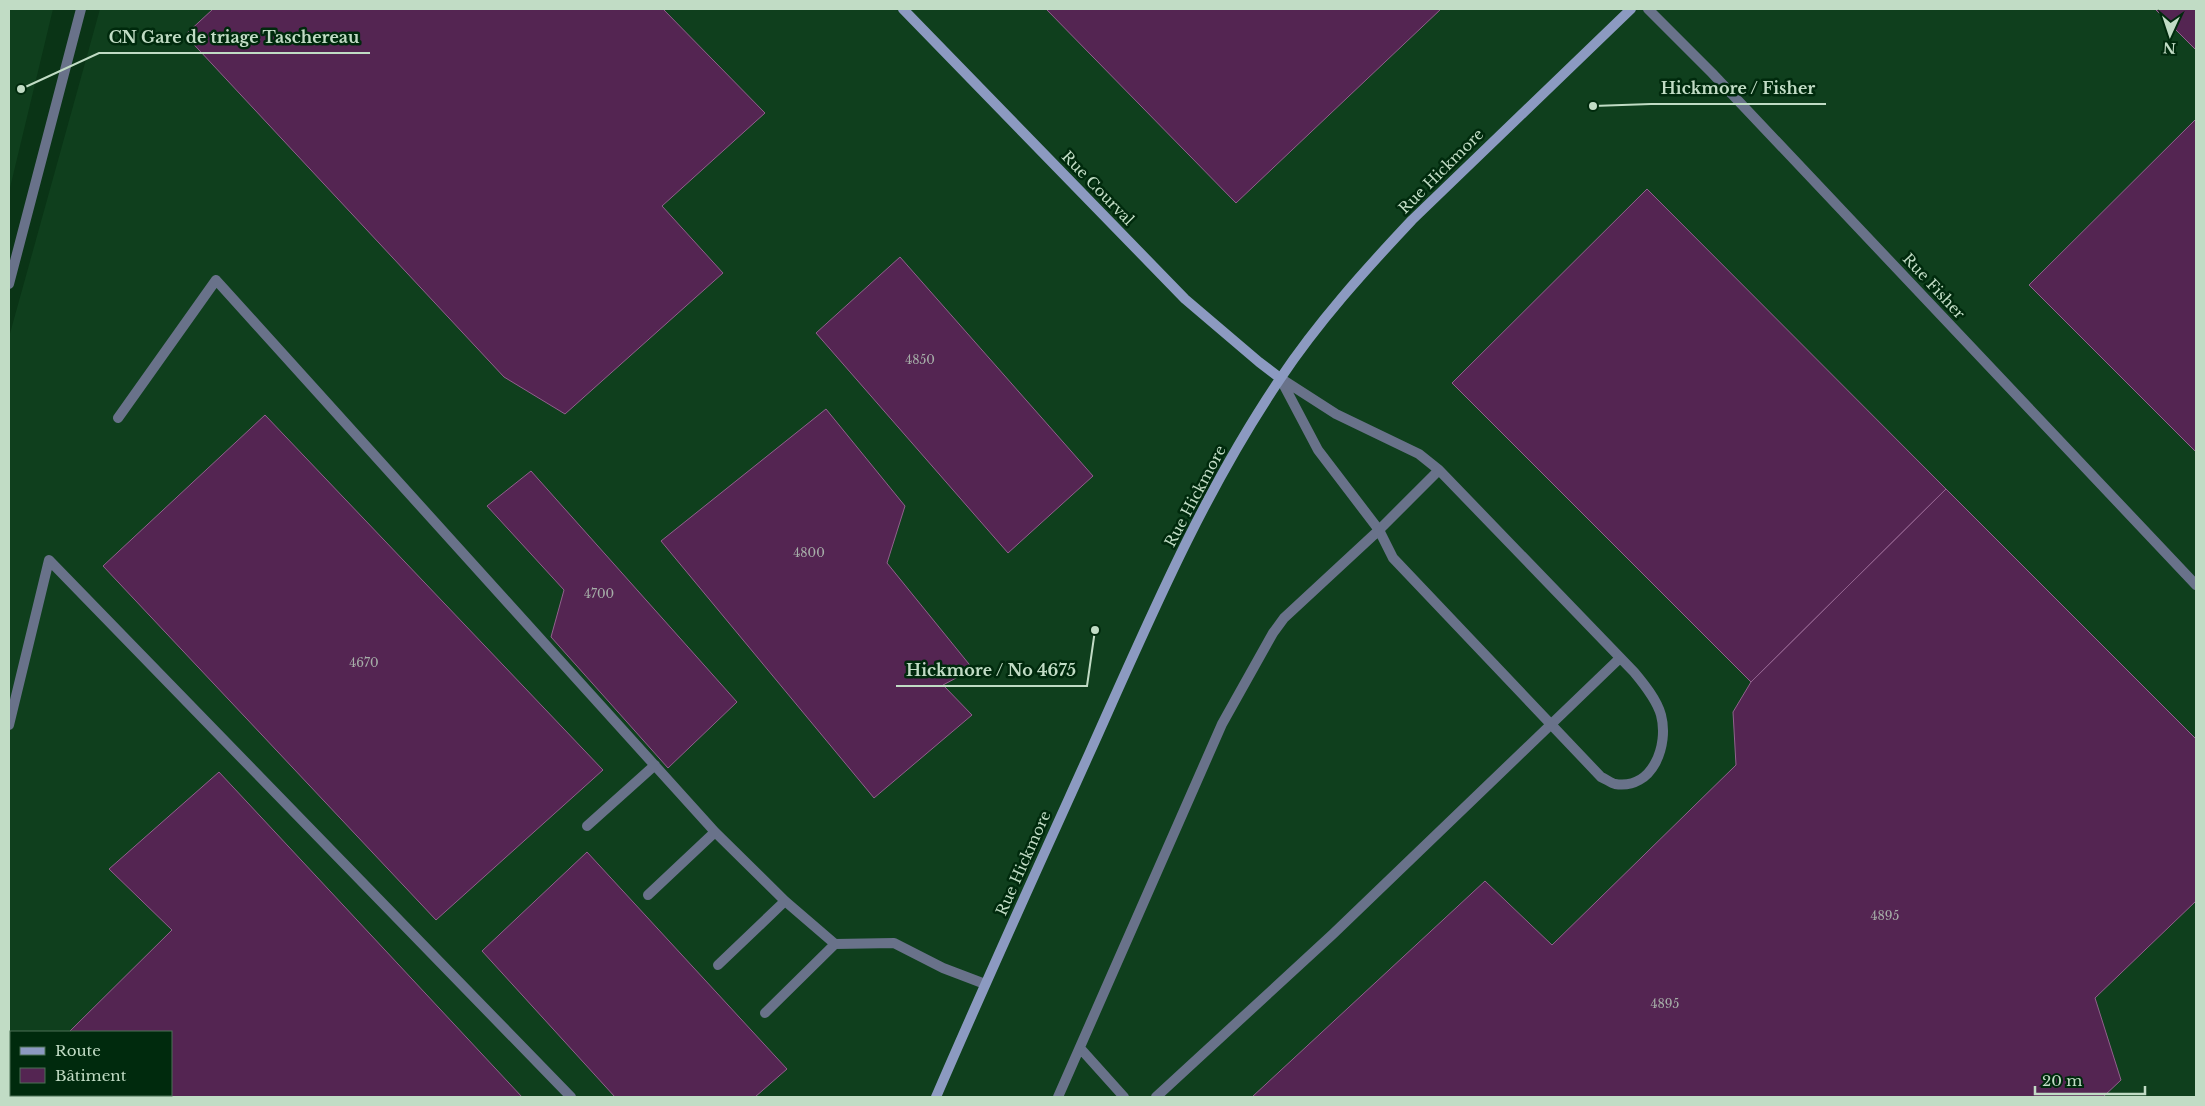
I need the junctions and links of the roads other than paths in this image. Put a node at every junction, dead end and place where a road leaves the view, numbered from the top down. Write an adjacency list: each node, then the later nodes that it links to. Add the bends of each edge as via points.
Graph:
1 (81, 9): 5 (street)
2 (903, 9): 6 (street, Rue Courval, via 1185,299)
3 (1631, 9): 6 (street, Rue Hickmore, via 1394,240 1316,330)
4 (1648, 9): 10 (street, Rue Fisher)
5 (9, 284)
6 (1280, 378): 8 (street, via 1336,414 1420,454); 9 (street, via 1318,450); 21 (street, Rue Hickmore, via 1244,437 1179,558)
7 (118, 418): 14 (street, via 216,280)
8 (1438, 470): 9 (street); 11 (street)
9 (1379, 530): 12 (street, via 1393,558); 23 (street, via 1284,618 1273,633 1222,724)
10 (2196, 585)
11 (1620, 658): 12 (street); 12 (street, via 1644,683 1660,714 1664,731 1662,750 1655,765 1643,778 1630,784 1614,784 1601,777)
12 (1552, 725): 28 (street)
13 (9, 726): 24 (street, via 49,560)
14 (655, 764): 15 (street); 16 (street)
15 (587, 826)
16 (715, 832): 17 (street); 18 (street)
17 (648, 895)
18 (784, 901): 19 (street); 20 (street)
19 (835, 944): 21 (street, via 894,943 943,968); 22 (street)
20 (718, 965)
21 (985, 984): 25 (street, Rue Hickmore)
22 (765, 1013)
23 (1080, 1048): 26 (street); 27 (street)
24 (571, 1097)
25 (936, 1097)
26 (1058, 1097)
27 (1124, 1097)
28 (1156, 1097)

